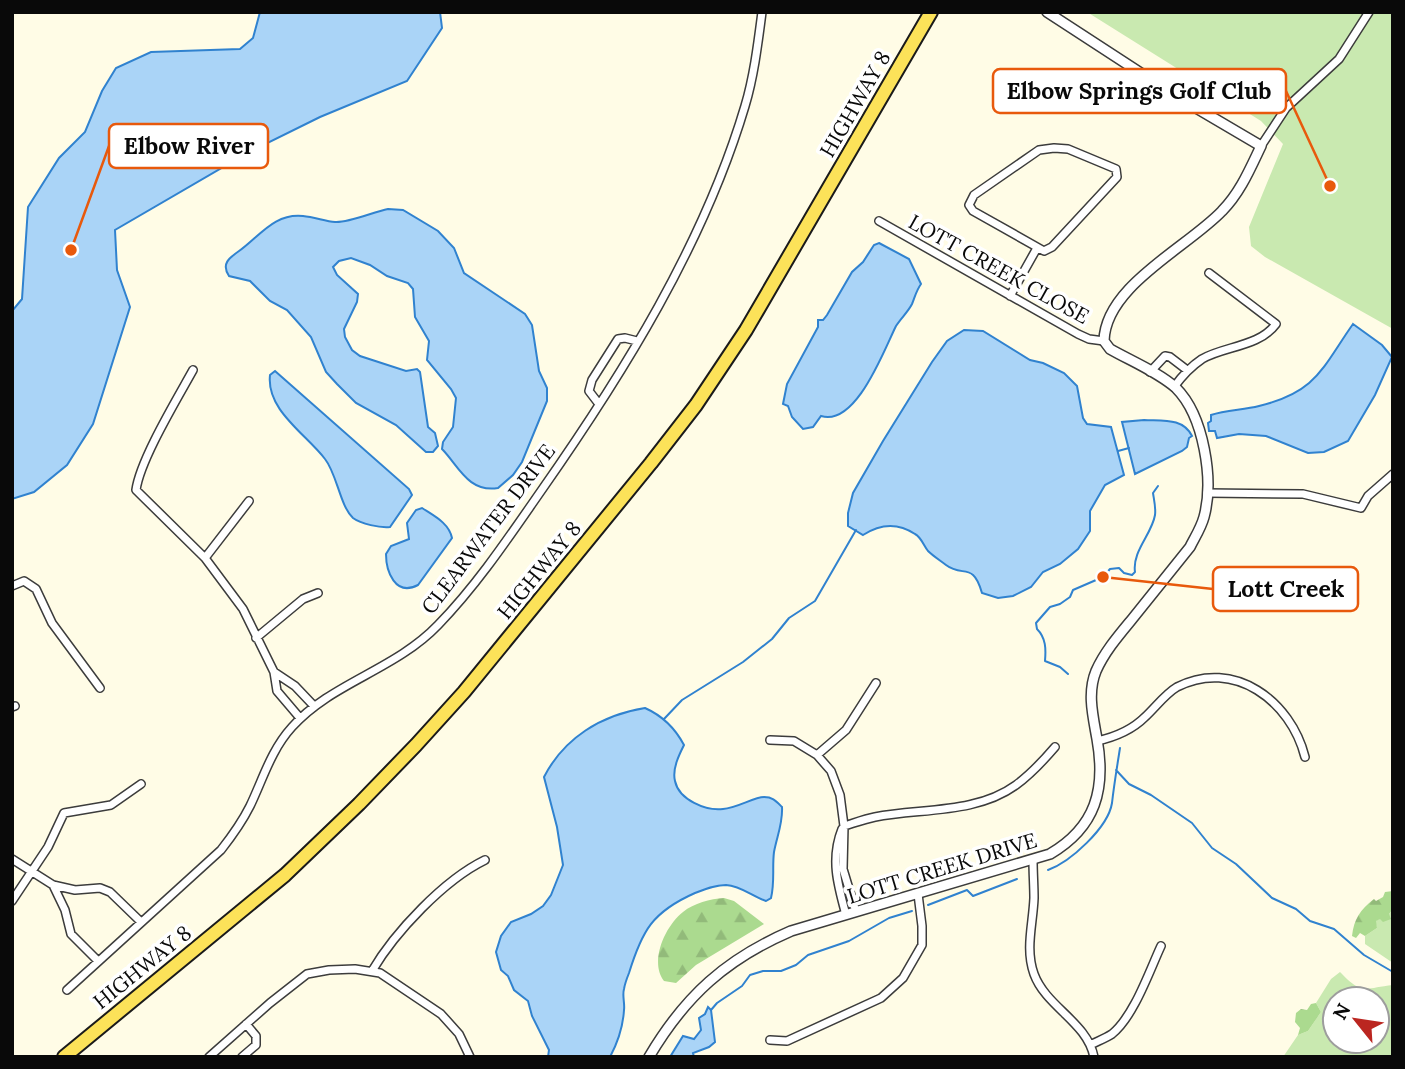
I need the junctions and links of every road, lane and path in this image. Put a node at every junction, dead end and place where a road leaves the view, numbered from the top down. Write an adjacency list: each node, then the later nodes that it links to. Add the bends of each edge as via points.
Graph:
1 (762, 12): 10 (street, CLEARWATER DRIVE, via 746,103 725,165 679,269)
2 (931, 12): 52 (main road, HIGHWAY 8, via 721,368 657,456 496,652 416,745 331,832)
3 (1047, 12): 5 (street)
4 (1369, 12): 5 (street, via 1339,59 1286,108)
5 (1261, 146): 11 (street, via 1222,211 1129,288 1104,331)
6 (879, 221): 9 (street, LOTT CREEK CLOSE)
7 (1037, 248): 7 (street, via 973,211 969,205 974,195 1039,150 1068,149 1116,169 1117,177 1052,247); 9 (street)
8 (1209, 273): 13 (street, via 1276,324 1256,339 1216,352)
9 (1010, 296): 11 (street, LOTT CREEK CLOSE, via 1085,338)
10 (637, 341): 16 (street, CLEARWATER DRIVE); 16 (street, via 618,339 598,369 589,386)
11 (1104, 341): 14 (street, LOTT CREEK DRIVE)
12 (193, 370): 20 (street, via 136,490)
13 (1187, 370): 14 (street, via 1165,356); 15 (street)
14 (1150, 372): 15 (street, LOTT CREEK DRIVE)
15 (1174, 387): 18 (street, LOTT CREEK DRIVE, via 1199,428)
16 (599, 404): 27 (street, CLEARWATER DRIVE, via 492,559 439,625 418,645)
17 (1393, 474): 18 (street, via 1361,508 1303,494)
18 (1208, 493): 30 (street, LOTT CREEK DRIVE, via 1205,515 1190,547 1105,653 1095,673 1091,714)
19 (249, 500): 20 (street)
20 (205, 558): 23 (street, via 243,609)
21 (12, 586): 26 (street, via 24,582 36,589 52,623)
22 (318, 593): 23 (street, via 303,599)
23 (257, 638): 24 (street)
24 (274, 671): 27 (street); 28 (street, via 280,696)
25 (876, 683): 32 (street, via 846,730)
26 (100, 688)
27 (314, 706): 28 (street, CLEARWATER DRIVE)
28 (300, 718): 44 (street, CLEARWATER DRIVE, via 284,735 250,807 221,850)
29 (771, 740): 32 (street, via 794,741)
30 (1097, 741): 33 (street, via 1136,725 1176,688 1196,680 1225,678 1270,698 1301,740); 38 (street, LOTT CREEK DRIVE, via 1100,777 1094,808 1071,840)
31 (1055, 747): 35 (street, via 1015,786 989,799)
32 (817, 755): 35 (street, via 831,771 840,794)
33 (1305, 757)
34 (141, 784): 39 (street, via 111,805 64,813)
35 (844, 826): 43 (street, via 838,840 836,882)
36 (12, 859): 39 (street)
37 (485, 860): 47 (street, via 463,871 443,890 384,951)
38 (1033, 860): 41 (street, LOTT CREEK DRIVE); 51 (street, via 1029,952 1034,976)
39 (32, 872): 40 (street); 42 (street)
40 (53, 885): 44 (street, via 110,892); 46 (street, via 71,934)
41 (918, 894): 43 (street, LOTT CREEK DRIVE); 50 (street, via 922,945 903,978 881,998 787,1041)
42 (12, 901)
43 (851, 914): 56 (street, LOTT CREEK DRIVE, via 791,931 733,962 688,1001)
44 (141, 922): 46 (street, CLEARWATER DRIVE)
45 (1161, 946): 51 (street, via 1122,1022)
46 (98, 961): 48 (street, CLEARWATER DRIVE)
47 (372, 971): 49 (street, via 307,974); 55 (street, via 441,1014 459,1034)
48 (66, 990)
49 (246, 1024): 53 (street); 54 (street, via 256,1036 256,1045)
50 (770, 1040)
51 (1092, 1044): 57 (street)
52 (64, 1057)
53 (209, 1057)
54 (242, 1057)
55 (470, 1057)
56 (649, 1057)
57 (1094, 1057)

